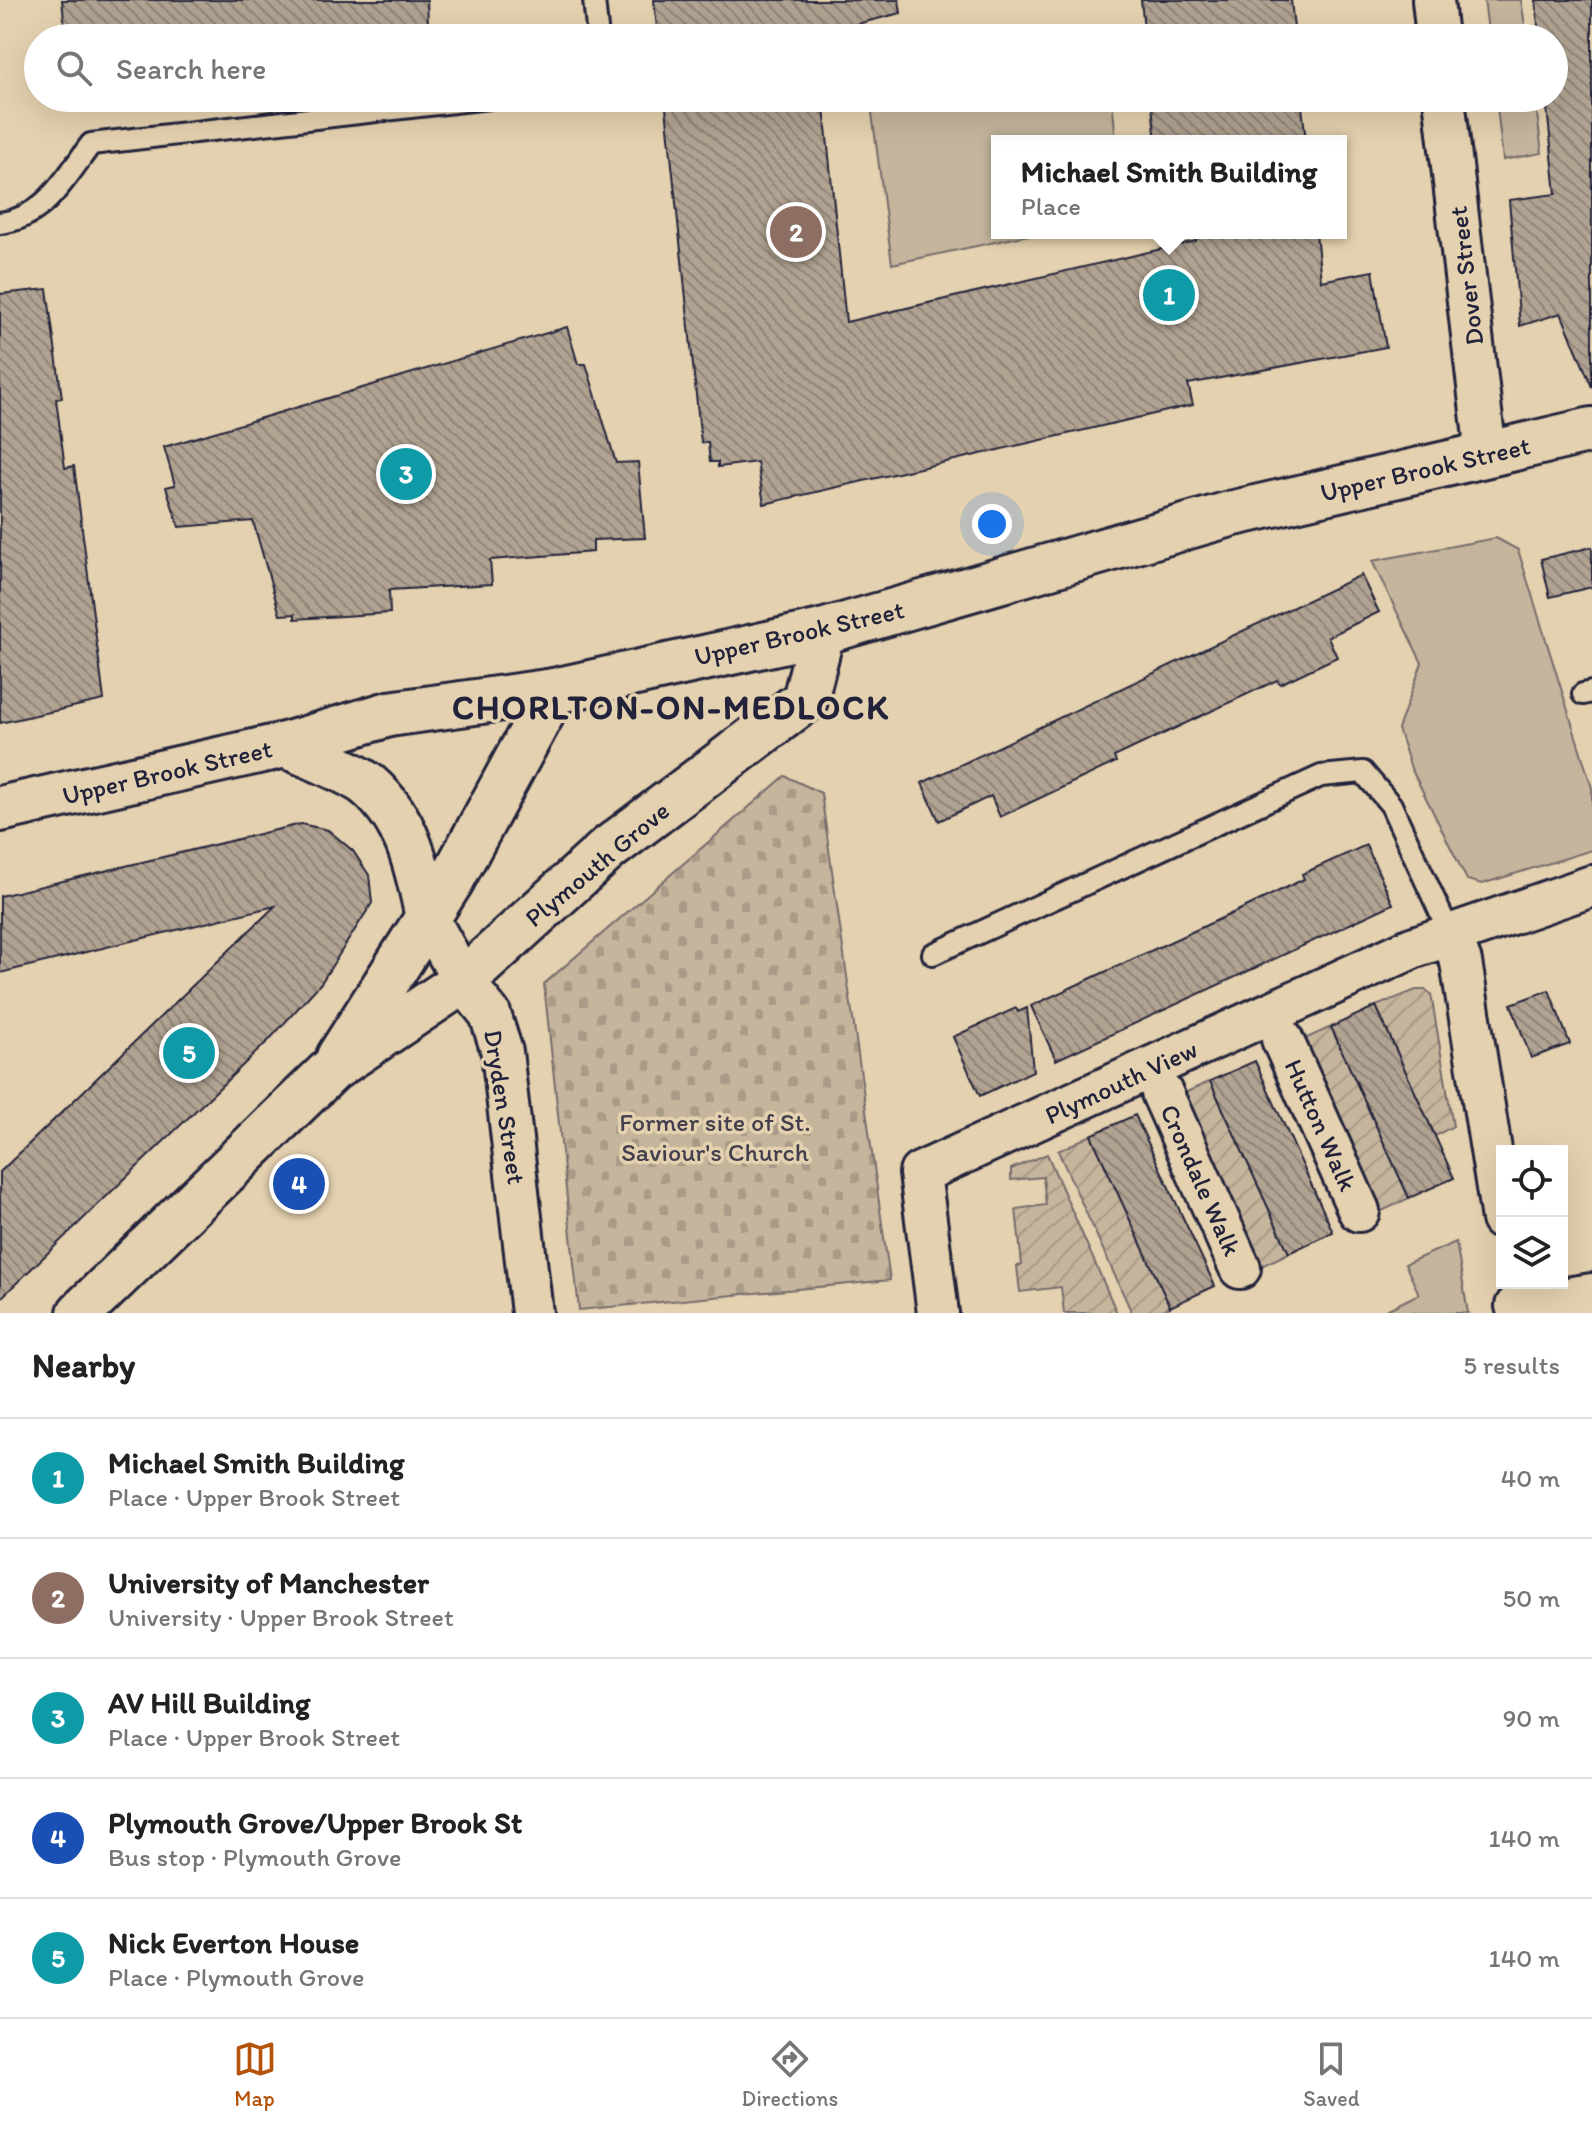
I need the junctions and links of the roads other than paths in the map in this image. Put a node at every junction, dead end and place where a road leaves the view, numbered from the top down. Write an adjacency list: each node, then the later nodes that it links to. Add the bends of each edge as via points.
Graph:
1 (594, 0): 3 (lane)
2 (1433, 0): 4 (street)
3 (597, 24)
4 (1436, 24)
5 (368, 112): 7 (lane, via 91,144 37,211)
6 (1446, 112): 9 (street, Dover Street)
7 (0, 223)
8 (1592, 430): 9 (main road, Upper Brook Street)
9 (1486, 454): 10 (main road, Upper Brook Street, via 1230,514)
10 (822, 632): 11 (main road, Upper Brook Street); 18 (main road, Plymouth Grove, via 805,700 620,839)
11 (554, 691): 12 (main road, Upper Brook Street, via 389,714); 15 (main road, Plymouth Grove)
12 (285, 745): 13 (main road, Upper Brook Street); 15 (main road, via 367,784 399,819 415,858)
13 (0, 809)
14 (1592, 886): 16 (street)
15 (428, 918): 18 (street, Dryden Street); 20 (main road, Plymouth Grove)
16 (1450, 934): 17 (lane, via 1391,805 1363,772 1321,776); 23 (street, via 1461,962); 29 (street, Plymouth View, via 920,1173)
17 (933, 954)
18 (463, 981): 20 (main road, Plymouth Grove); 28 (street, Dryden Street, via 490,1014 502,1052)
19 (1282, 1039): 22 (street, Hutton Walk)
20 (332, 1069): 27 (main road, Plymouth Grove)
21 (1162, 1093): 24 (street, Crondale Walk)
22 (1359, 1211)
23 (1502, 1217)
24 (1240, 1268)
25 (1592, 1294): 26 (street)
26 (1515, 1301)
27 (80, 1313)
28 (532, 1313)
29 (938, 1313)

